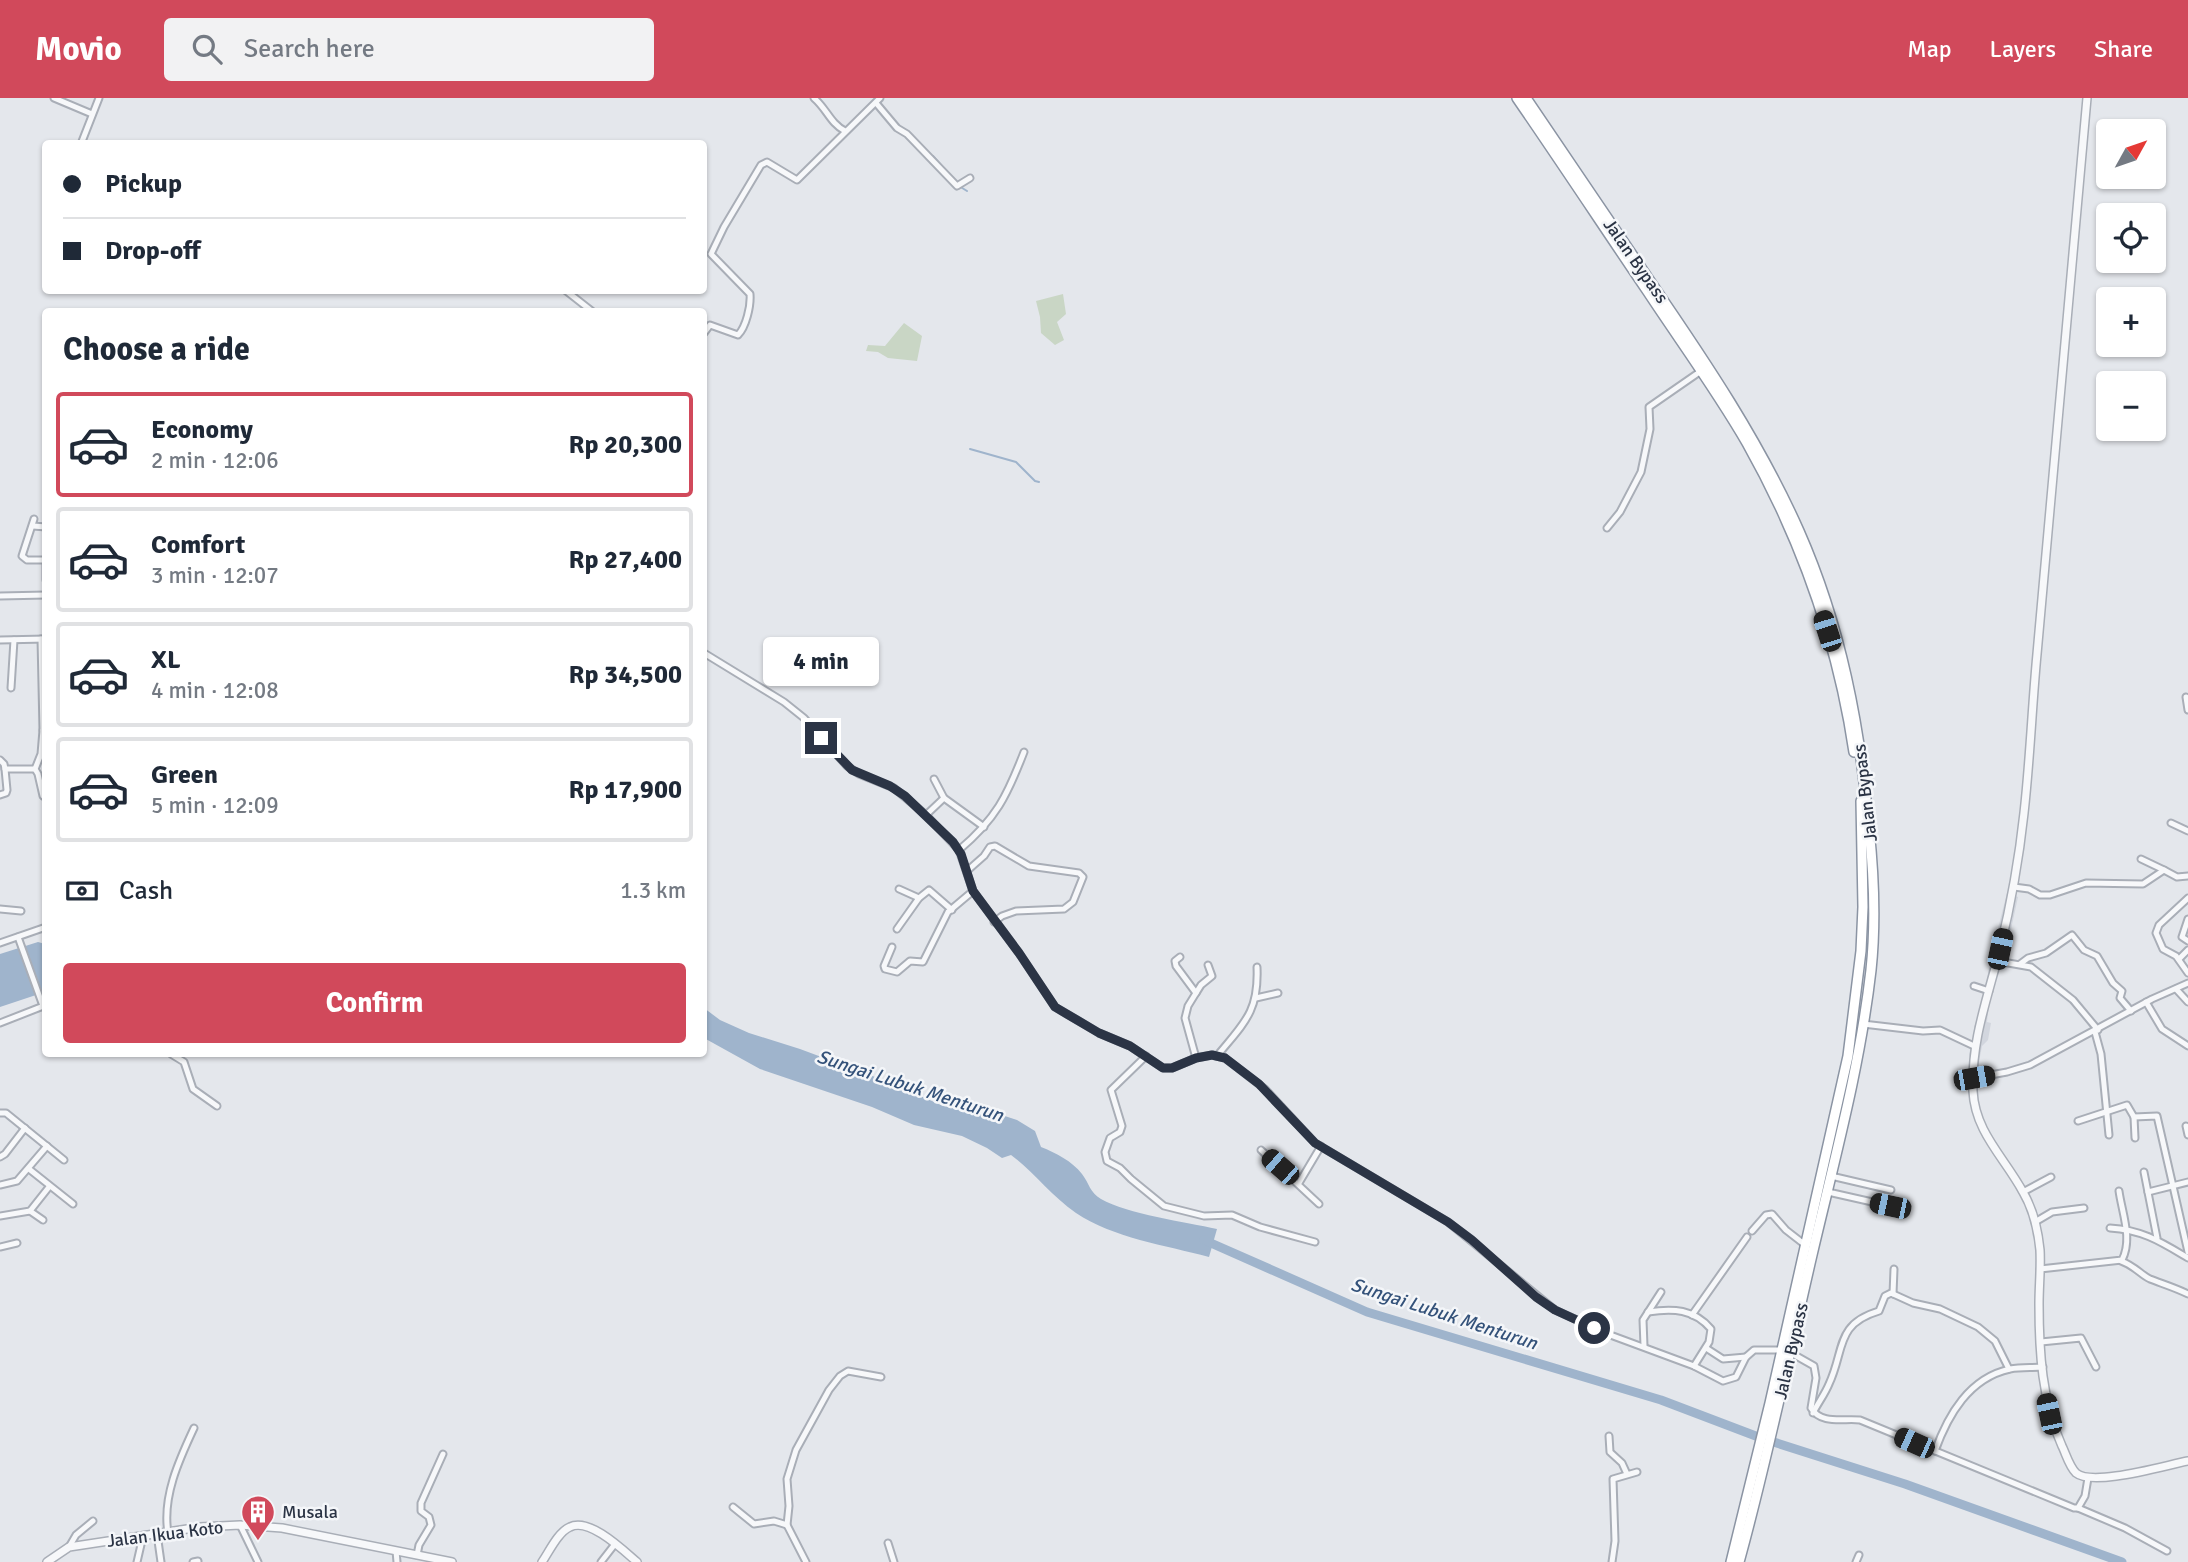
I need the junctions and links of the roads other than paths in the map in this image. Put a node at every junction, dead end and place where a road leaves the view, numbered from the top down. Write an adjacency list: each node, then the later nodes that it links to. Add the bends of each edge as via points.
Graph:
1 (54, 98): 8 (street)
2 (99, 98): 8 (street)
3 (814, 98): 9 (street)
4 (1517, 98): 16 (highway, Jalan Bypass)
5 (1527, 98): 16 (highway, Jalan Bypass)
6 (2087, 98): 49 (street, via 2029,771)
7 (878, 101): 9 (street); 11 (street, via 897,128 959,186)
8 (92, 114): 10 (street)
9 (845, 131): 13 (street, via 797,180 763,163)
10 (82, 140)
11 (970, 178)
12 (707, 252): 13 (street)
13 (711, 254): 17 (street, via 744,286 750,301 740,334)
14 (570, 294): 15 (street)
15 (588, 308)
16 (1668, 314): 18 (highway, Jalan Bypass); 86 (highway, Jalan Bypass, via 1735,408 1773,476 1804,541 1833,624 1855,711 1874,872 1871,967)
17 (707, 328)
18 (1701, 371): 20 (street, via 1649,407 1650,429 1641,472); 95 (highway, Jalan Bypass, via 1747,443 1787,523 1827,631 1847,714 1860,787 1863,907)
19 (42, 526): 21 (street, via 34,523 23,558)
20 (1607, 528)
21 (42, 560)
22 (42, 594): 23 (street)
23 (0, 596)
24 (42, 639): 26 (street)
25 (0, 640): 26 (street)
26 (14, 640): 28 (street)
27 (707, 655): 40 (street, via 784,702 847,766 894,788)
28 (10, 688)
29 (2186, 697): 30 (street)
30 (2188, 710)
31 (42, 746): 35 (street)
32 (1024, 752): 42 (street, via 1006,797)
33 (0, 760): 34 (street)
34 (5, 769): 35 (street); 38 (street, via 7,790)
35 (35, 769): 37 (street)
36 (934, 779): 39 (street)
37 (42, 792)
38 (0, 795)
39 (944, 798): 40 (street); 42 (street)
40 (926, 815): 44 (street)
41 (2171, 823): 43 (street)
42 (984, 827): 44 (street)
43 (2188, 831)
44 (959, 850): 47 (street)
45 (2141, 859): 46 (street)
46 (2164, 870): 48 (street, via 2179,878); 49 (street, via 2143,884 2086,883 2050,895)
47 (967, 871): 51 (street); 58 (street, via 996,846 1029,866 1082,874 1069,906 1057,911 1012,912)
48 (2188, 876)
49 (2014, 887): 68 (street)
50 (899, 889): 52 (street)
51 (973, 891): 55 (street); 58 (street)
52 (919, 898): 55 (street, via 931,890); 60 (street)
53 (2188, 898): 67 (street, via 2156,933 2163,949)
54 (0, 909): 56 (street)
55 (952, 910): 64 (street, via 923,962 910,961 897,972 885,969)
56 (21, 911)
57 (2188, 919): 62 (street, via 2182,937)
58 (994, 922): 90 (street, via 1055,1007)
59 (42, 929): 61 (street)
60 (897, 929)
61 (19, 939): 63 (street); 80 (street)
62 (2188, 941)
63 (0, 943)
64 (892, 947)
65 (2188, 950): 67 (street)
66 (1180, 957): 77 (street, via 1176,966)
67 (2179, 960): 72 (street)
68 (1997, 961): 69 (street); 76 (street)
69 (2020, 964): 84 (street, via 2072,935 2099,959); 87 (street, via 2031,967 2073,1000)
70 (1209, 965): 77 (street, via 1211,978)
71 (1257, 967): 79 (street)
72 (2188, 973)
73 (2188, 983): 75 (street)
74 (1974, 986): 76 (street)
75 (2176, 989): 81 (street); 82 (street)
76 (1989, 991): 88 (street)
77 (1196, 993): 93 (street, via 1185,1018)
78 (1278, 993): 79 (street)
79 (1256, 998): 91 (street, via 1249,1016)
80 (42, 1001)
81 (2146, 1002): 84 (street); 89 (street, via 2162,1029)
82 (2188, 1002)
83 (42, 1004): 85 (street)
84 (2131, 1011): 87 (street)
85 (0, 1023)
86 (1863, 1024): 88 (street, via 1940,1030); 95 (highway, Jalan Bypass)
87 (2097, 1031): 94 (street, via 2030,1065); 97 (street)
88 (1974, 1046): 94 (street)
89 (2188, 1046)
90 (1146, 1056): 93 (street, via 1166,1069); 138 (street, via 1111,1090 1122,1126 1110,1138 1107,1161 1164,1206 1204,1216 1232,1215)
91 (1217, 1056): 93 (street); 107 (street, via 1253,1079)
92 (176, 1057): 96 (street, via 184,1062 193,1089)
93 (1196, 1058)
94 (1974, 1078): 123 (street, via 1976,1107 1985,1135)
95 (1844, 1101): 113 (highway, Jalan Bypass); 140 (highway, Jalan Bypass)
96 (217, 1107)
97 (2107, 1111): 99 (street, via 2129,1105); 100 (street); 103 (street)
98 (0, 1113): 102 (street)
99 (2134, 1117): 105 (street); 118 (street, via 2157,1117)
100 (2078, 1121)
101 (2186, 1126): 104 (street)
102 (25, 1128): 106 (street); 109 (street)
103 (2109, 1135)
104 (2188, 1135)
105 (2135, 1139)
106 (47, 1146): 110 (street); 111 (street)
107 (1321, 1146): 116 (street); 153 (street, via 1448,1222 1555,1310)
108 (1261, 1150): 116 (street)
109 (0, 1157)
110 (64, 1160)
111 (29, 1169): 117 (street, via 17,1181); 119 (street)
112 (2144, 1172): 124 (street)
113 (1831, 1176): 120 (street); 122 (highway, Jalan Bypass)
114 (2051, 1177): 123 (street)
115 (2188, 1182): 118 (street)
116 (1299, 1183): 126 (street)
117 (0, 1185)
118 (2173, 1185): 124 (street); 142 (street)
119 (49, 1187): 125 (street); 129 (street)
120 (1891, 1190)
121 (2119, 1191): 134 (street)
122 (1828, 1192): 127 (street); 156 (highway, Jalan Bypass)
123 (2023, 1192): 132 (street)
124 (2148, 1192): 137 (street)
125 (73, 1204)
126 (1319, 1204)
127 (1890, 1206)
128 (2084, 1208): 132 (street, via 2052,1212)
129 (30, 1211): 130 (street); 131 (street)
130 (0, 1216)
131 (43, 1220)
132 (2035, 1222): 146 (street)
133 (2110, 1228): 134 (street)
134 (2127, 1229): 137 (street); 144 (street)
135 (1752, 1231): 140 (street, via 1772,1214)
136 (1747, 1237): 151 (street)
137 (2157, 1238): 143 (street)
138 (1315, 1242)
139 (17, 1243): 141 (street)
140 (1804, 1244): 155 (highway, Jalan Bypass)
141 (0, 1247)
142 (2188, 1252)
143 (2188, 1258)
144 (2120, 1261): 146 (street); 149 (street)
145 (1894, 1269): 148 (street)
146 (2040, 1269): 152 (street)
147 (1661, 1292): 150 (street)
148 (1893, 1294): 161 (street, via 1940,1309 1986,1332); 164 (street, via 1885,1296 1879,1311 1859,1319 1847,1331 1830,1383)
149 (2188, 1294)
150 (1648, 1312): 151 (street, via 1671,1308); 153 (street, via 1642,1324)
151 (1692, 1315): 154 (street, via 1711,1329)
152 (2041, 1342): 159 (street); 160 (street, via 2081,1338)
153 (1644, 1346): 158 (street)
154 (1706, 1348): 157 (street, via 1723,1359); 158 (street)
155 (1780, 1350): 157 (street, via 1754,1350); 163 (highway, Jalan Bypass)
156 (1791, 1353): 163 (highway, Jalan Bypass); 164 (street, via 1811,1363 1816,1371)
157 (1746, 1357): 158 (street, via 1739,1374 1729,1381)
158 (1694, 1366)
159 (2043, 1367): 161 (street); 172 (street, via 2049,1414 2072,1467)
160 (2096, 1367)
161 (2009, 1369): 167 (street, via 1979,1384 1960,1402)
162 (881, 1377): 178 (street, via 848,1371 829,1390 789,1469)
163 (1774, 1404): 173 (highway, Jalan Bypass)
164 (1813, 1413): 167 (street, via 1860,1420)
165 (194, 1428): 179 (street, via 168,1500)
166 (1609, 1436): 171 (street, via 1609,1452)
167 (1935, 1451): 175 (street)
168 (443, 1454): 187 (street, via 421,1503 430,1525)
169 (2188, 1461): 172 (street)
170 (1637, 1472): 171 (street)
171 (1627, 1474): 201 (street, via 1613,1481)
172 (2088, 1478): 175 (street)
173 (1754, 1490): 202 (highway, Jalan Bypass); 203 (highway, Jalan Bypass)
174 (733, 1507): 178 (street, via 754,1524 774,1521)
175 (2078, 1508): 186 (street)
176 (93, 1521): 184 (street)
177 (240, 1525): 179 (street, Jalan Ikua Koto); 185 (street, Jalan Ikua Koto, via 282,1528); 193 (street)
178 (787, 1525): 199 (street)
179 (168, 1533): 180 (street, Jalan Ikua Koto)
180 (158, 1534): 181 (street, Jalan Ikua Koto); 191 (street)
181 (144, 1536): 184 (street, Jalan Ikua Koto); 190 (street)
182 (888, 1543): 200 (street)
183 (615, 1544): 196 (street, via 585,1526 569,1527); 197 (street); 198 (street)
184 (69, 1547): 189 (street, Jalan Ikua Koto)
185 (396, 1551): 187 (street, Jalan Ikua Koto); 194 (street)
186 (2167, 1551)
187 (417, 1555): 195 (street, Jalan Ikua Koto)
188 (198, 1561): 192 (street)
189 (47, 1562)
190 (137, 1562)
191 (161, 1562)
192 (193, 1562)
193 (258, 1562)
194 (397, 1562)
195 (452, 1562)
196 (542, 1562)
197 (601, 1562)
198 (637, 1562)
199 (806, 1562)
200 (894, 1562)
201 (1612, 1562)
202 (1731, 1562)
203 (1739, 1562)

